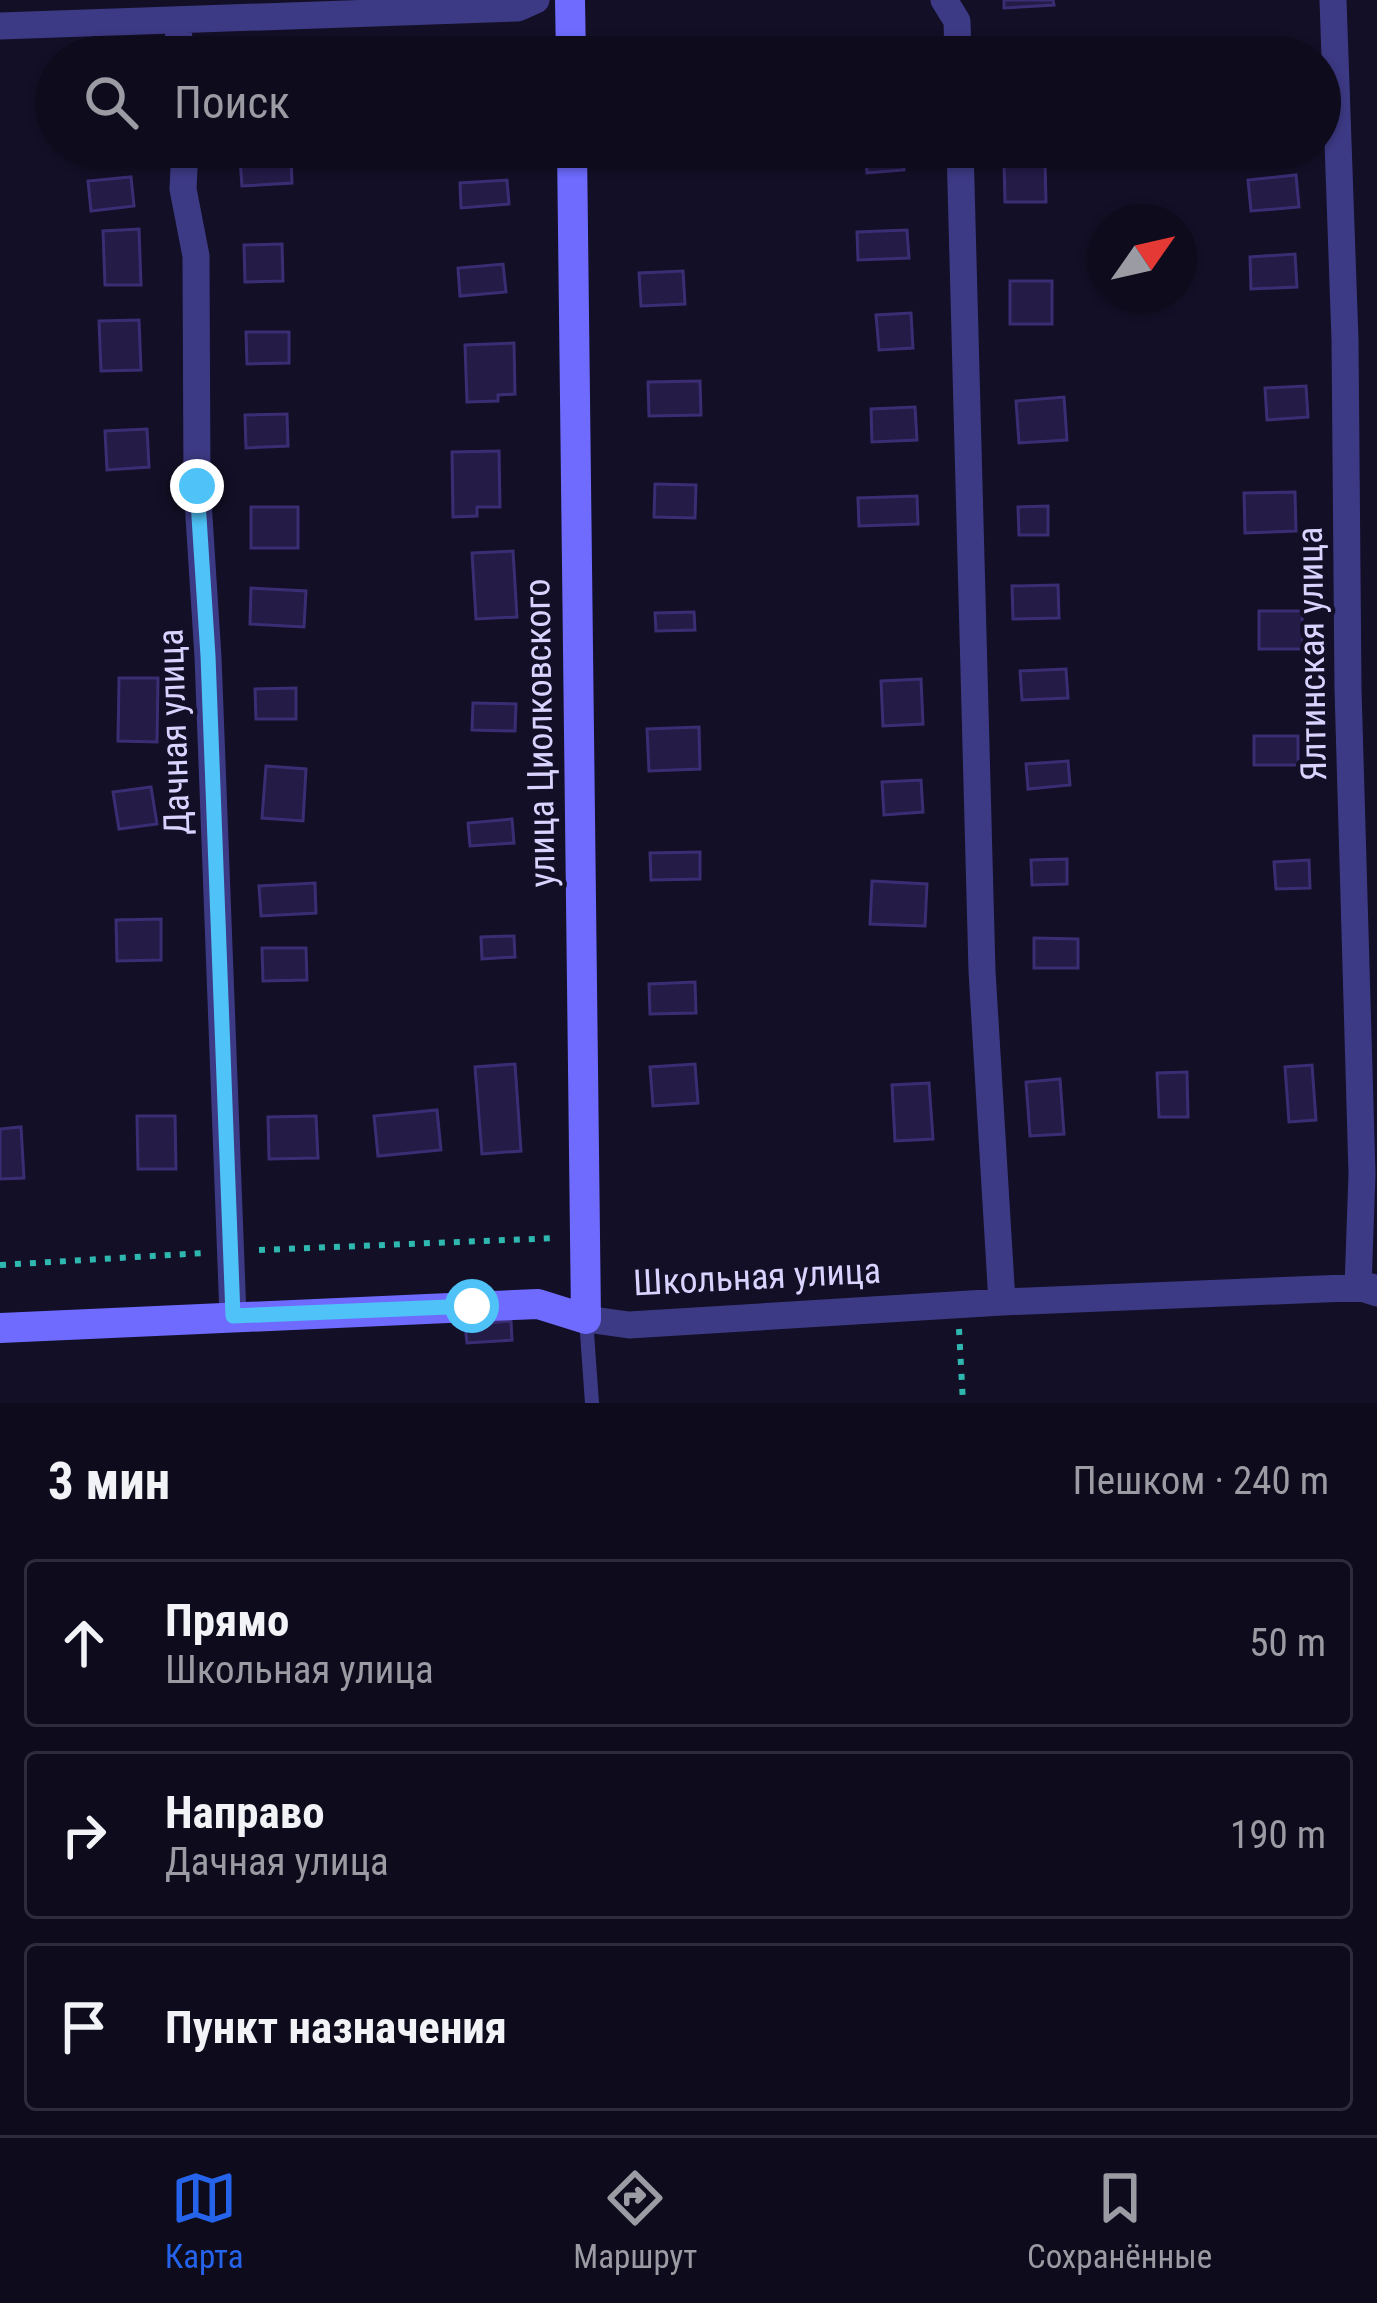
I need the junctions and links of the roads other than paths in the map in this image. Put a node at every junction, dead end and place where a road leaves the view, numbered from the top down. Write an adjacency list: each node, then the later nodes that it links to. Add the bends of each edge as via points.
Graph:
1 (536, 0): 5 (street, via 518,8)
2 (570, 0): 8 (street)
3 (944, 0): 9 (street)
4 (1333, 0): 10 (street, Ялтинская улица)
5 (177, 20): 6 (street); 7 (street)
6 (0, 26)
7 (179, 36)
8 (571, 36)
9 (957, 36)
10 (1334, 36)
11 (184, 168): 17 (street, Дачная улица, via 196,256 197,486)
12 (572, 168): 18 (street, улица Циолковского)
13 (960, 168): 16 (street, via 972,710)
14 (1339, 168): 15 (street, Ялтинская улица)
15 (1371, 1289): 16 (street, Школьная улица)
16 (1001, 1302): 18 (street, Школьная улица, via 629,1324)
17 (233, 1316): 18 (street, Школьная улица, via 538,1304); 19 (street, Школьная улица)
18 (586, 1318): 20 (lane)
19 (0, 1328)
20 (592, 1403)

